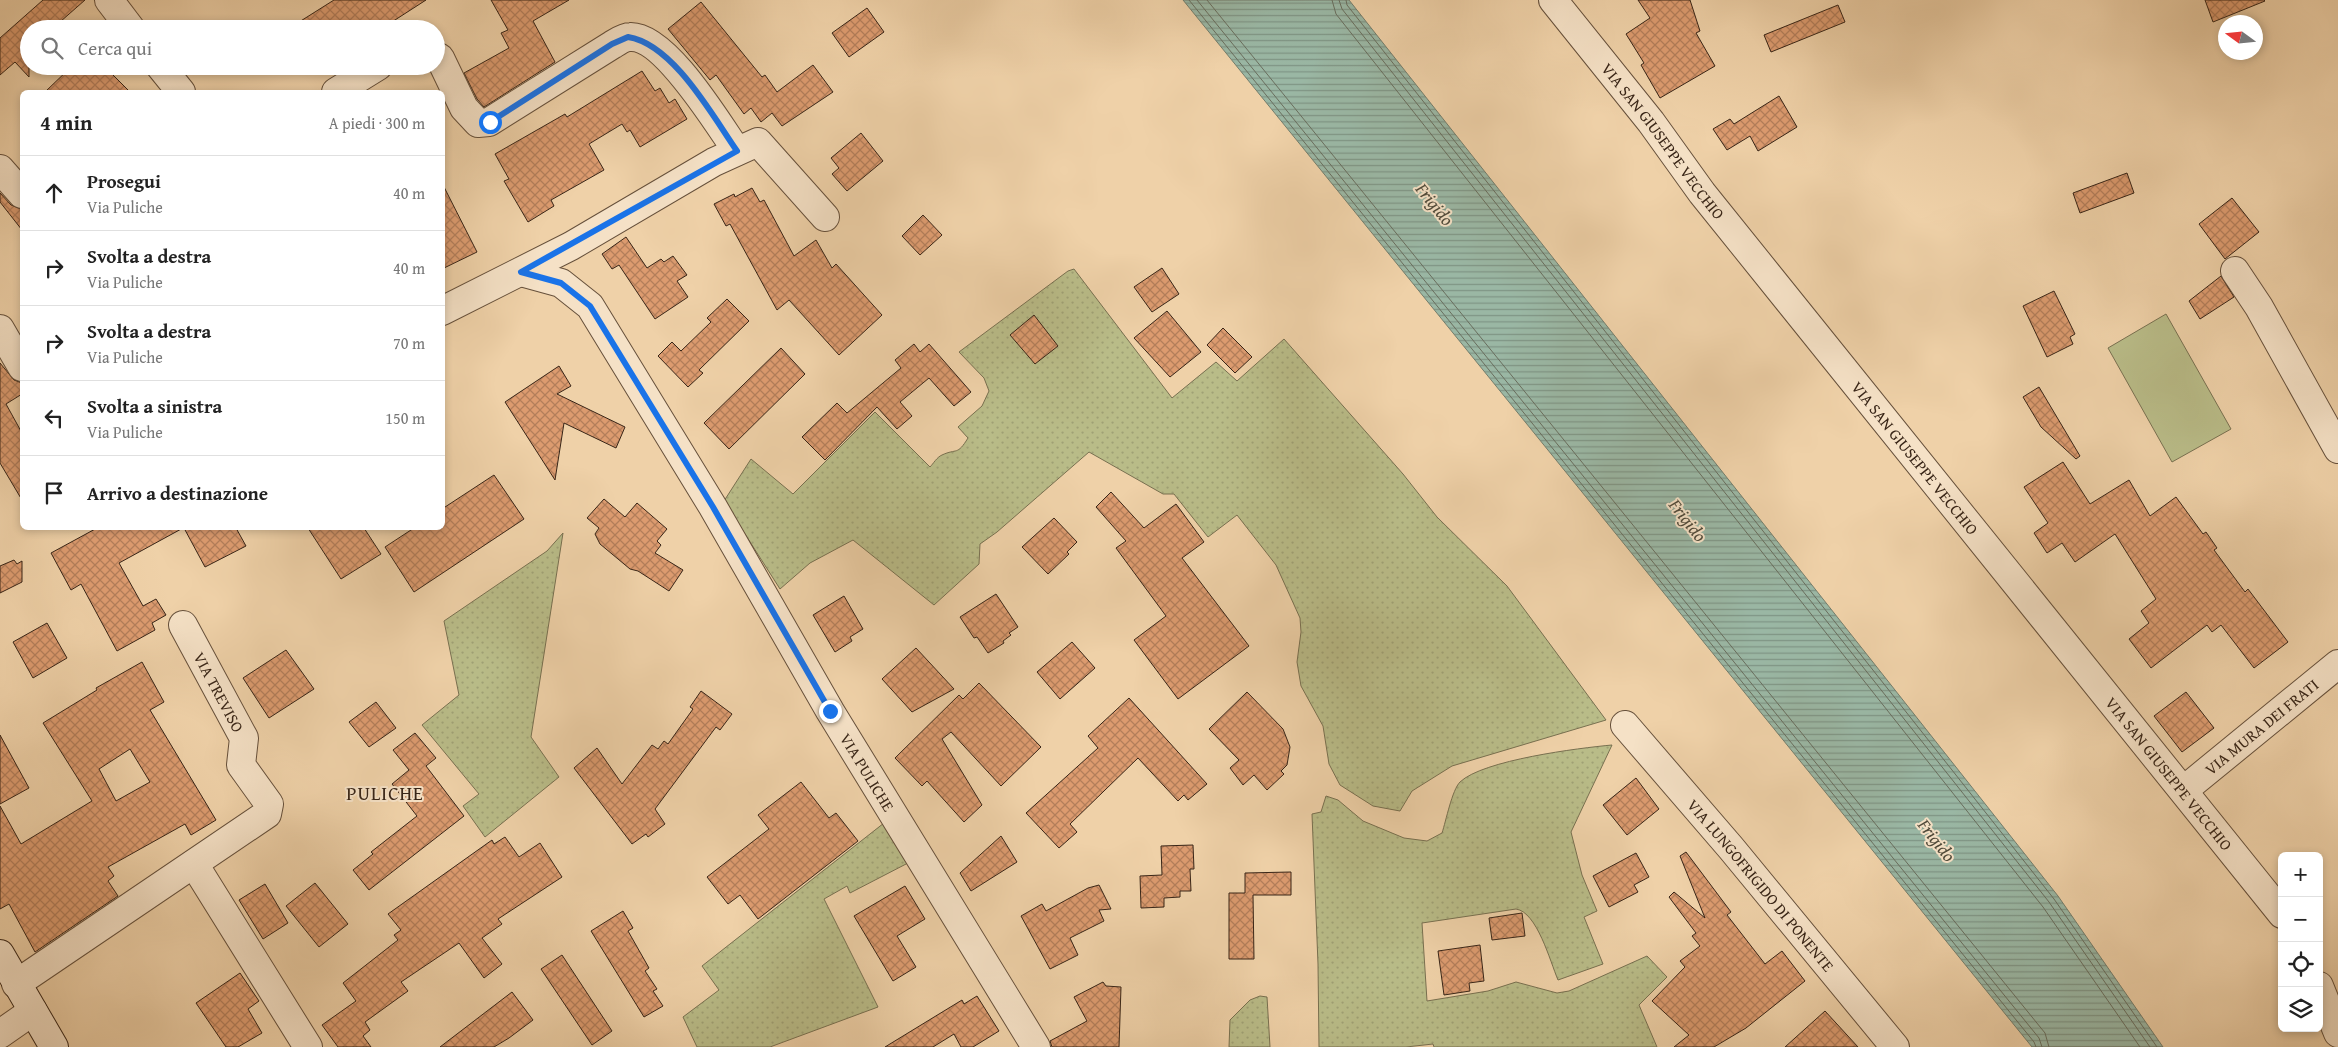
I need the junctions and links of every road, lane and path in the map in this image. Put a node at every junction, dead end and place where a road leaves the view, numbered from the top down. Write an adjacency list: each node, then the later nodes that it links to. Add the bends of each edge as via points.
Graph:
1 (108, 0): 3 (street)
2 (1553, 0): 22 (street, VIA SAN GIUSEPPE VECCHIO, via 1651,122 1702,193)
3 (124, 20)
4 (445, 68): 9 (street, via 464,108 478,123 490,122 612,44 628,37 639,39 649,43 686,76)
5 (167, 75): 7 (street)
6 (363, 75): 8 (street)
7 (178, 90)
8 (339, 90)
9 (737, 151): 12 (street, via 758,142); 13 (street)
10 (0, 169): 11 (street)
11 (20, 192)
12 (825, 217)
13 (521, 272): 15 (street); 33 (street, VIA PULICHE, via 561,283 590,306 713,507 830,711)
14 (2235, 272): 18 (street, via 2259,308)
15 (445, 310)
16 (0, 329): 17 (street)
17 (20, 364)
18 (2338, 449)
19 (183, 625): 23 (street, VIA TREVISO, via 244,738 241,765 270,804 267,814)
20 (2338, 664): 22 (street, VIA MURA DEI FRATI)
21 (1625, 725): 34 (street, VIA LUNGOFRIGIDO DI PONENTE)
22 (2184, 790): 24 (street, VIA SAN GIUSEPPE VECCHIO)
23 (194, 864): 26 (street, VIA TREVISO); 32 (street)
24 (2278, 909)
25 (0, 954): 26 (street)
26 (16, 984): 28 (street)
27 (2319, 987): 29 (street)
28 (33, 1011): 30 (street); 31 (street)
29 (2338, 1033)
30 (0, 1034)
31 (54, 1047)
32 (308, 1047)
33 (1036, 1047)
34 (1896, 1047)

